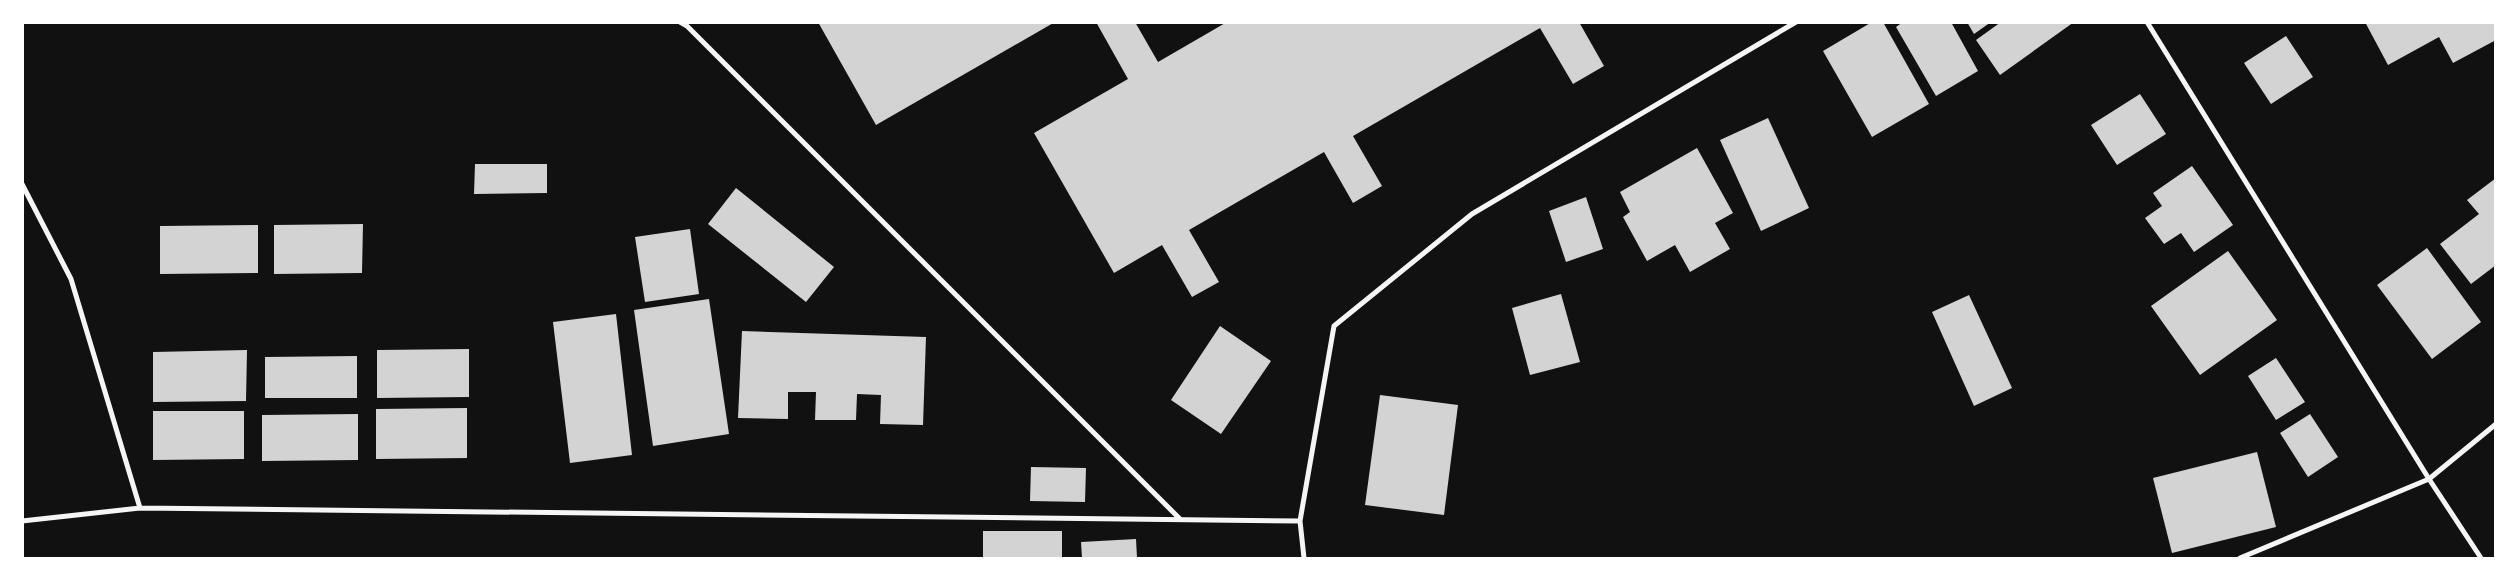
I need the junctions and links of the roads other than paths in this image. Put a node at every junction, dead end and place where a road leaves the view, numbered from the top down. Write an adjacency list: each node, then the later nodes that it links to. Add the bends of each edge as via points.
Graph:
1 (680, 22): 8 (street)
2 (1796, 22): 10 (street, via 1472,214 1334,326)
3 (2147, 22): 6 (street)
4 (22, 184): 7 (street, via 71,279)
5 (2495, 424): 6 (street)
6 (2429, 480): 12 (street); 13 (street)
7 (140, 508): 8 (street); 9 (street)
8 (1180, 519): 10 (street)
9 (22, 521)
10 (1300, 521): 11 (street)
11 (1304, 558)
12 (2240, 558)
13 (2481, 558)

